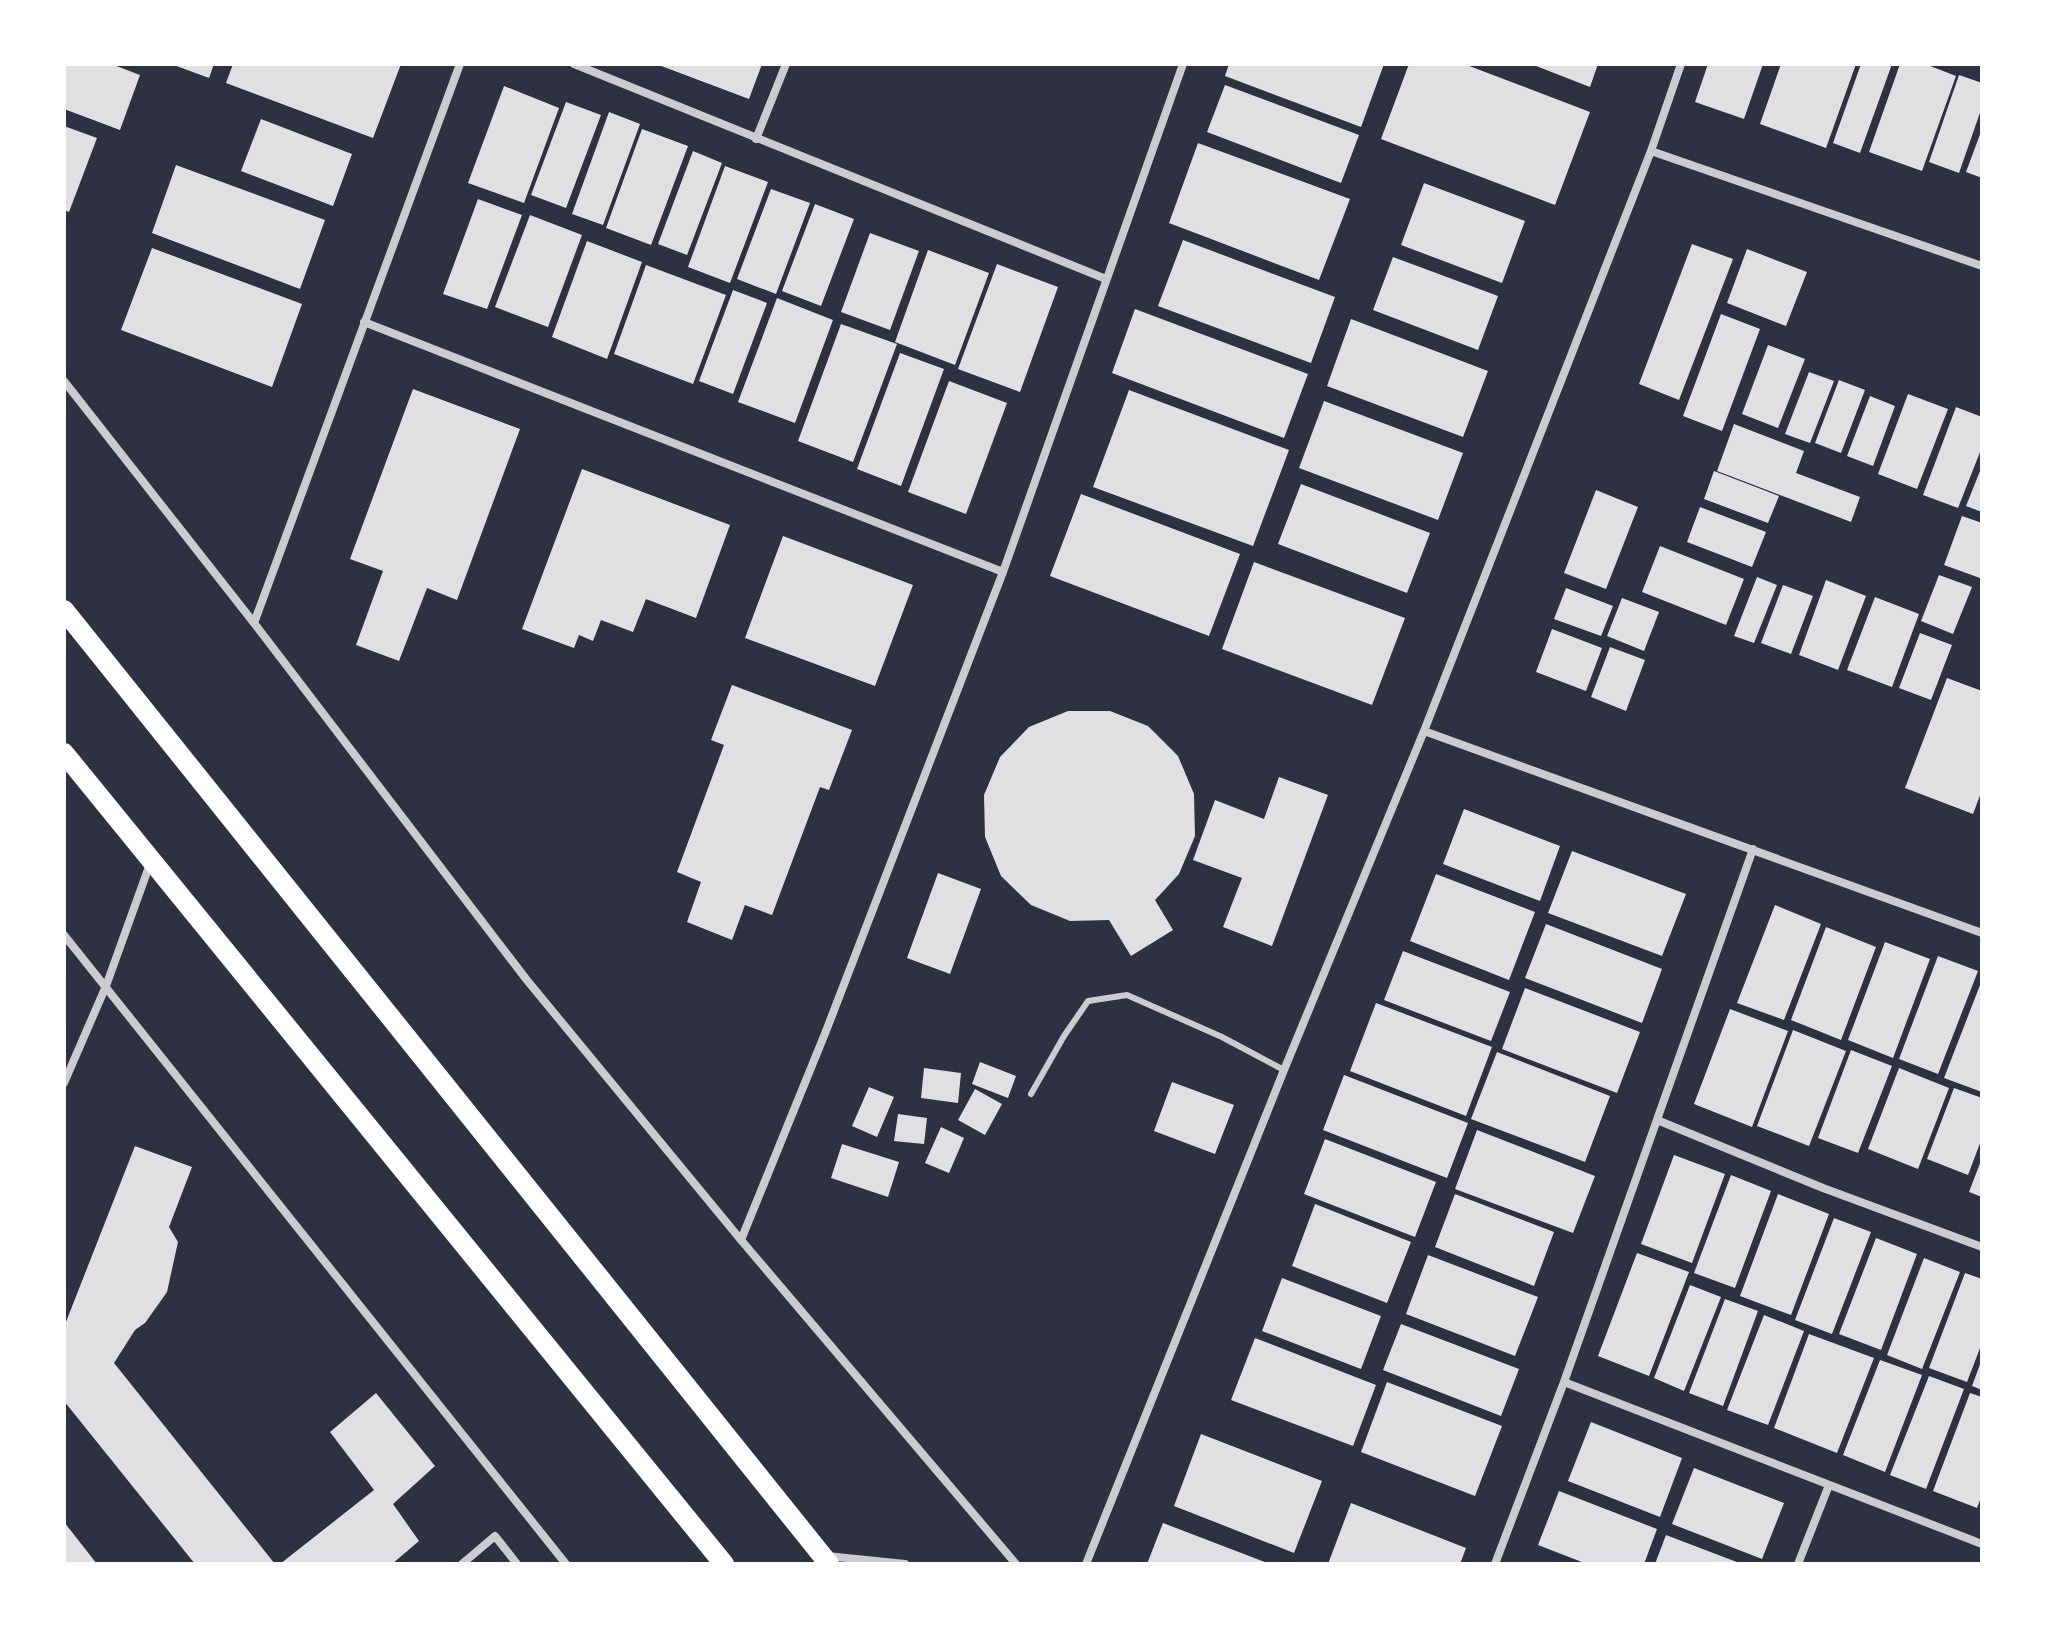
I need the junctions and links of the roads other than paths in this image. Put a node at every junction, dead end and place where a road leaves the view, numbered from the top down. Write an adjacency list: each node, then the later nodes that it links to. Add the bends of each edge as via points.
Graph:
1 (460, 64): 10 (street)
2 (574, 64): 6 (street)
3 (786, 64): 6 (street)
4 (1183, 64): 9 (street)
5 (1681, 64): 7 (street)
6 (756, 139): 9 (street)
7 (1651, 151): 8 (street); 15 (street)
8 (1982, 266)
9 (1106, 279): 12 (street)
10 (364, 322): 12 (street); 14 (street)
11 (64, 381): 14 (street)
12 (1003, 572): 26 (street)
13 (64, 610): 31 (main road)
14 (254, 623): 26 (street, via 526,979)
15 (1424, 731): 17 (street); 22 (street)
16 (64, 753): 18 (main road)
17 (1753, 849): 19 (street); 25 (street)
18 (151, 860): 21 (street); 35 (main road)
19 (1982, 933)
20 (64, 935): 21 (street)
21 (106, 986): 23 (street); 34 (street)
22 (1284, 1070): 24 (lane, via 1127,995 1088,1001); 38 (street)
23 (64, 1083)
24 (1031, 1094)
25 (1657, 1120): 27 (street); 28 (street)
26 (741, 1240): 37 (street)
27 (1982, 1247)
28 (1564, 1382): 29 (street); 39 (street)
29 (1829, 1485): 30 (street); 40 (street)
30 (1982, 1544)
31 (826, 1560): 36 (street)
32 (462, 1564): 33 (street, via 495,1536)
33 (517, 1564)
34 (566, 1564)
35 (724, 1564)
36 (905, 1564)
37 (1016, 1564)
38 (1086, 1564)
39 (1495, 1564)
40 (1798, 1564)

